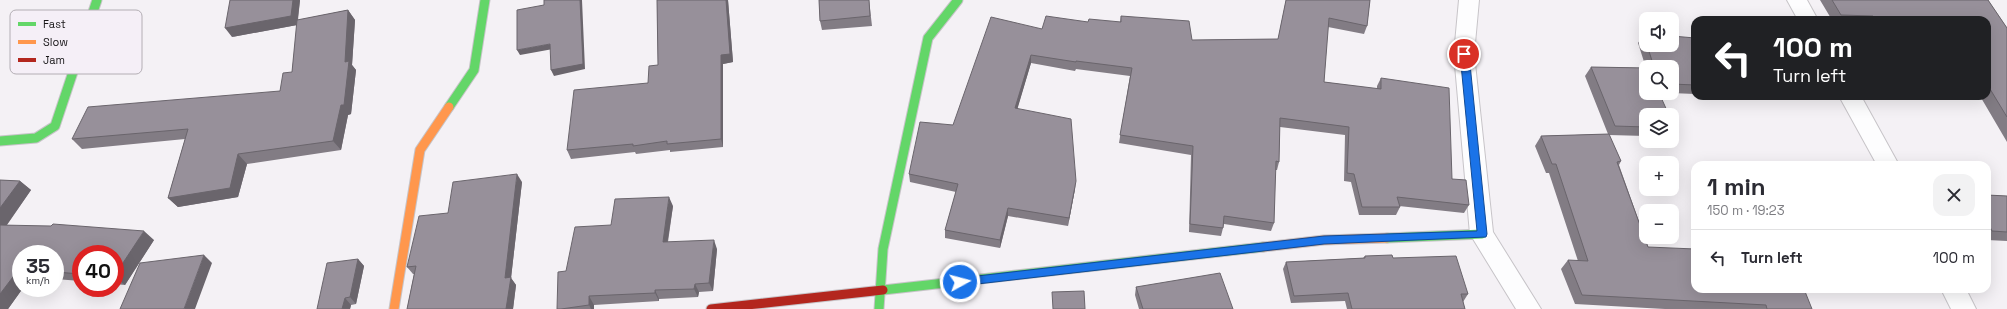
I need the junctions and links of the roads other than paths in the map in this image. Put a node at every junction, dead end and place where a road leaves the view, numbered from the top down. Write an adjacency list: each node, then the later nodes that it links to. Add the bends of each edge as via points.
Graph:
1 (97, 0): 6 (street)
2 (485, 0): 15 (street, via 474,70 420,150)
3 (958, 0): 13 (street, via 928,38 883,248)
4 (1469, 0): 12 (street, via 1464,54)
5 (1797, 0): 7 (street)
6 (94, 10)
7 (1806, 16)
8 (72, 74): 10 (street, via 55,126 49,133 31,139)
9 (1852, 100): 11 (street)
10 (0, 141)
11 (1886, 161)
12 (1482, 234): 13 (street, via 1324,240); 18 (street)
13 (881, 291): 16 (street); 17 (street)
14 (1955, 293): 19 (street)
15 (394, 309)
16 (711, 309)
17 (879, 309)
18 (1529, 309)
19 (1964, 309)

